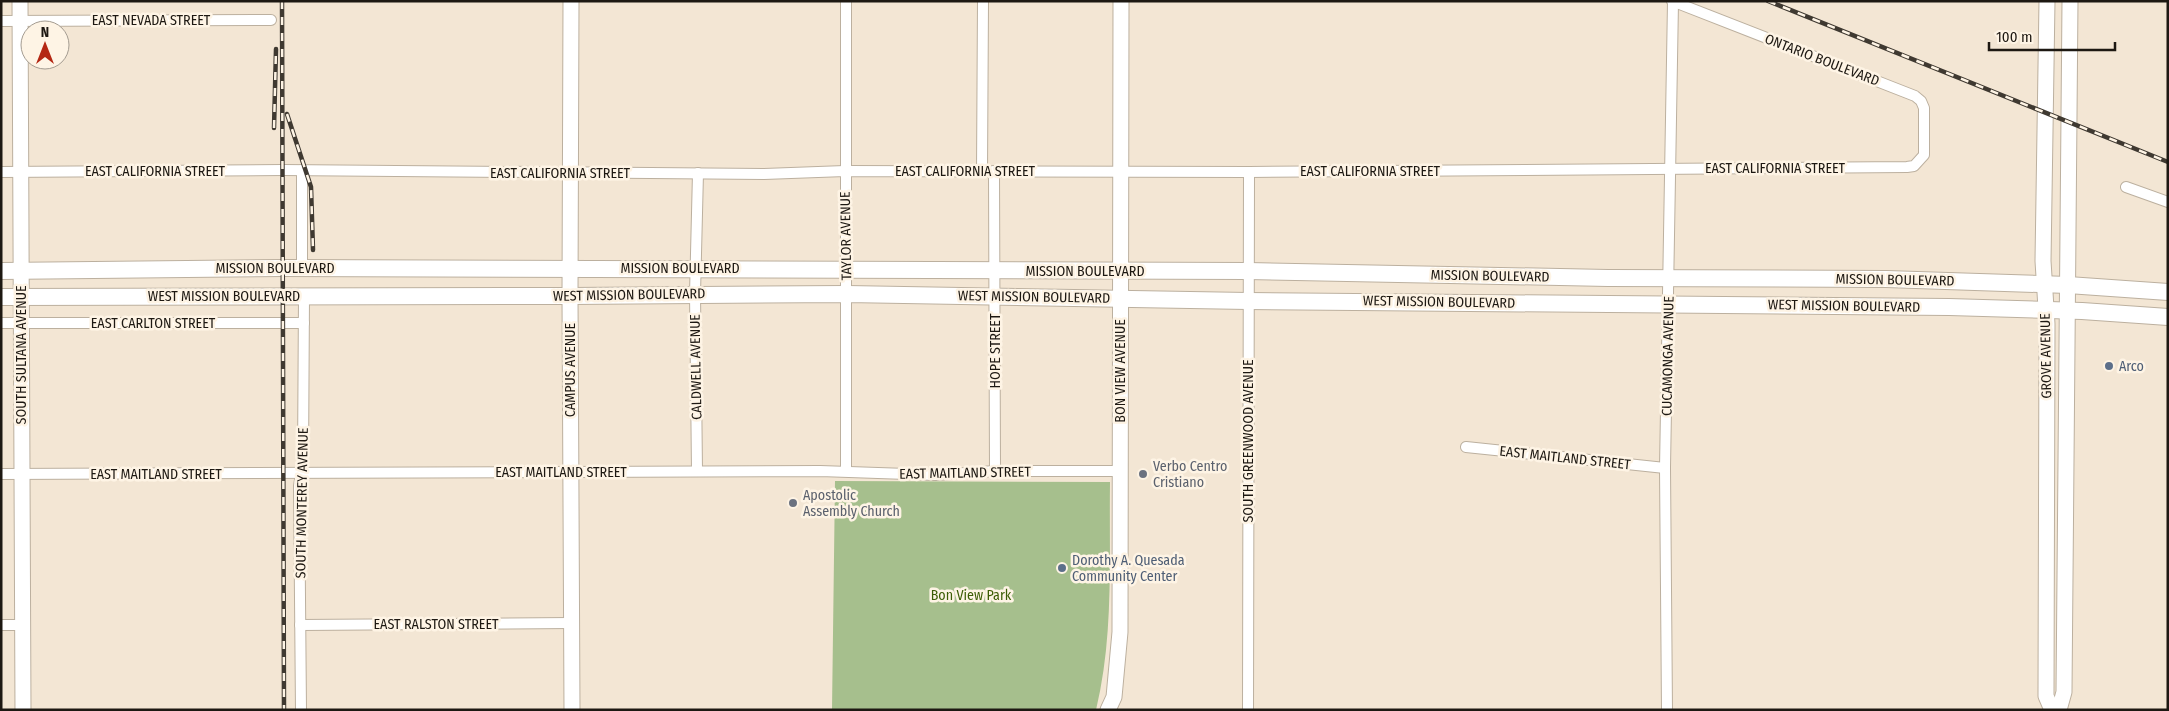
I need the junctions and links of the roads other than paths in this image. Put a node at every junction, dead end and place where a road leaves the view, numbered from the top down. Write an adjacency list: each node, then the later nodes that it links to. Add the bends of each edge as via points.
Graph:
1 (20, 1): 9 (street, SOUTH SULTANA AVENUE)
2 (571, 1): 25 (street, CAMPUS AVENUE)
3 (846, 1): 18 (street, TAYLOR AVENUE)
4 (983, 1): 19 (street)
5 (1121, 1): 23 (street, BON VIEW AVENUE)
6 (2047, 1): 39 (street, GROVE AVENUE)
7 (2070, 1): 40 (street, GROVE AVENUE)
8 (1673, 2): 15 (street, ONTARIO BOULEVARD, via 1915,96 1924,108); 16 (street, CUCAMONGA AVENUE)
9 (20, 20)
10 (271, 20): 13 (street, EAST NEVADA STREET)
11 (1, 21): 12 (street, EAST NEVADA STREET)
12 (20, 21)
13 (70, 21)
14 (20, 70): 22 (street, SOUTH SULTANA AVENUE)
15 (1924, 155): 16 (street, EAST CALIFORNIA STREET, via 1914,166 1907,167)
16 (1671, 169): 24 (street, EAST CALIFORNIA STREET); 38 (street, CUCAMONGA AVENUE)
17 (302, 170): 22 (street, EAST CALIFORNIA STREET); 25 (street, EAST CALIFORNIA STREET); 29 (street)
18 (845, 171): 19 (street, EAST CALIFORNIA STREET); 26 (street, EAST CALIFORNIA STREET); 32 (street, TAYLOR AVENUE)
19 (982, 171): 20 (street, EAST CALIFORNIA STREET)
20 (994, 171): 23 (street, EAST CALIFORNIA STREET); 36 (street, HOPE STREET)
21 (1, 172): 22 (street, EAST CALIFORNIA STREET)
22 (21, 172): 35 (street, SOUTH SULTANA AVENUE)
23 (1120, 172): 24 (street, EAST CALIFORNIA STREET); 37 (street, BON VIEW AVENUE)
24 (1249, 172): 33 (street, SOUTH GREENWOOD AVENUE)
25 (570, 174): 26 (street, EAST CALIFORNIA STREET); 30 (street, CAMPUS AVENUE)
26 (698, 174): 31 (street, CALDWELL AVENUE)
27 (2126, 186): 28 (street)
28 (2168, 202)
29 (302, 268): 30 (main road, MISSION BOULEVARD); 35 (main road, MISSION BOULEVARD)
30 (570, 269): 31 (main road, MISSION BOULEVARD); 47 (street, CAMPUS AVENUE)
31 (696, 269): 32 (main road, MISSION BOULEVARD); 42 (street, CALDWELL AVENUE)
32 (846, 269): 36 (main road, MISSION BOULEVARD); 43 (street, TAYLOR AVENUE)
33 (1248, 270): 37 (main road, MISSION BOULEVARD); 38 (main road, MISSION BOULEVARD); 50 (street, SOUTH GREENWOOD AVENUE)
34 (1, 271): 35 (main road, MISSION BOULEVARD)
35 (21, 271): 45 (street, SOUTH SULTANA AVENUE)
36 (995, 271): 37 (main road, MISSION BOULEVARD); 48 (street, HOPE STREET)
37 (1120, 271): 49 (street, BON VIEW AVENUE)
38 (1670, 278): 39 (main road, MISSION BOULEVARD); 51 (street, CUCAMONGA AVENUE)
39 (2044, 284): 40 (main road, MISSION BOULEVARD); 52 (street, GROVE AVENUE)
40 (2068, 285): 41 (main road, MISSION BOULEVARD); 53 (street, GROVE AVENUE)
41 (2168, 292)
42 (695, 294): 43 (main road, WEST MISSION BOULEVARD); 47 (main road, WEST MISSION BOULEVARD); 64 (street, CALDWELL AVENUE)
43 (847, 294): 48 (main road, WEST MISSION BOULEVARD); 60 (street, TAYLOR AVENUE)
44 (1, 296): 45 (main road, WEST MISSION BOULEVARD)
45 (21, 296): 46 (main road, WEST MISSION BOULEVARD); 56 (street, SOUTH SULTANA AVENUE)
46 (304, 296): 47 (main road, WEST MISSION BOULEVARD); 57 (street, SOUTH MONTEREY AVENUE)
47 (570, 296): 63 (street, CAMPUS AVENUE)
48 (996, 296): 49 (main road, WEST MISSION BOULEVARD); 61 (street, HOPE STREET)
49 (1120, 299): 50 (main road, WEST MISSION BOULEVARD); 62 (street, BON VIEW AVENUE)
50 (1248, 301): 51 (main road, WEST MISSION BOULEVARD); 76 (street, SOUTH GREENWOOD AVENUE)
51 (1669, 304): 52 (main road, WEST MISSION BOULEVARD); 59 (street, CUCAMONGA AVENUE)
52 (2046, 310): 53 (main road, WEST MISSION BOULEVARD); 78 (street, GROVE AVENUE, via 2046,696)
53 (2066, 311): 54 (main road); 79 (street, GROVE AVENUE, via 2068,427 2064,692)
54 (2168, 317)
55 (1, 323): 56 (street, EAST CARLTON STREET)
56 (21, 323): 57 (street, EAST CARLTON STREET); 67 (street, SOUTH SULTANA AVENUE)
57 (304, 323): 65 (street, SOUTH MONTEREY AVENUE)
58 (1466, 447): 59 (street, EAST MAITLAND STREET)
59 (1665, 468): 77 (street, CUCAMONGA AVENUE)
60 (846, 471): 61 (street, EAST MAITLAND STREET, via 894,475); 64 (street, EAST MAITLAND STREET)
61 (995, 471): 62 (street, EAST MAITLAND STREET)
62 (1120, 471): 75 (street, BON VIEW AVENUE, via 1120,632 1114,697)
63 (571, 472): 64 (street, EAST MAITLAND STREET); 65 (street, EAST MAITLAND STREET); 68 (street, CAMPUS AVENUE)
64 (696, 472)
65 (301, 473): 67 (street, EAST MAITLAND STREET); 71 (street, SOUTH MONTEREY AVENUE)
66 (1, 474): 67 (street, EAST MAITLAND STREET)
67 (22, 474): 70 (street, SOUTH SULTANA AVENUE)
68 (571, 623): 71 (street, EAST RALSTON STREET); 74 (street, CAMPUS AVENUE)
69 (1, 625): 70 (street)
70 (23, 625): 72 (street, SOUTH SULTANA AVENUE)
71 (300, 625): 73 (street, SOUTH MONTEREY AVENUE)
72 (23, 710)
73 (301, 710)
74 (572, 710)
75 (1108, 710)
76 (1248, 710)
77 (1667, 710)
78 (2052, 710)
79 (2059, 710)

